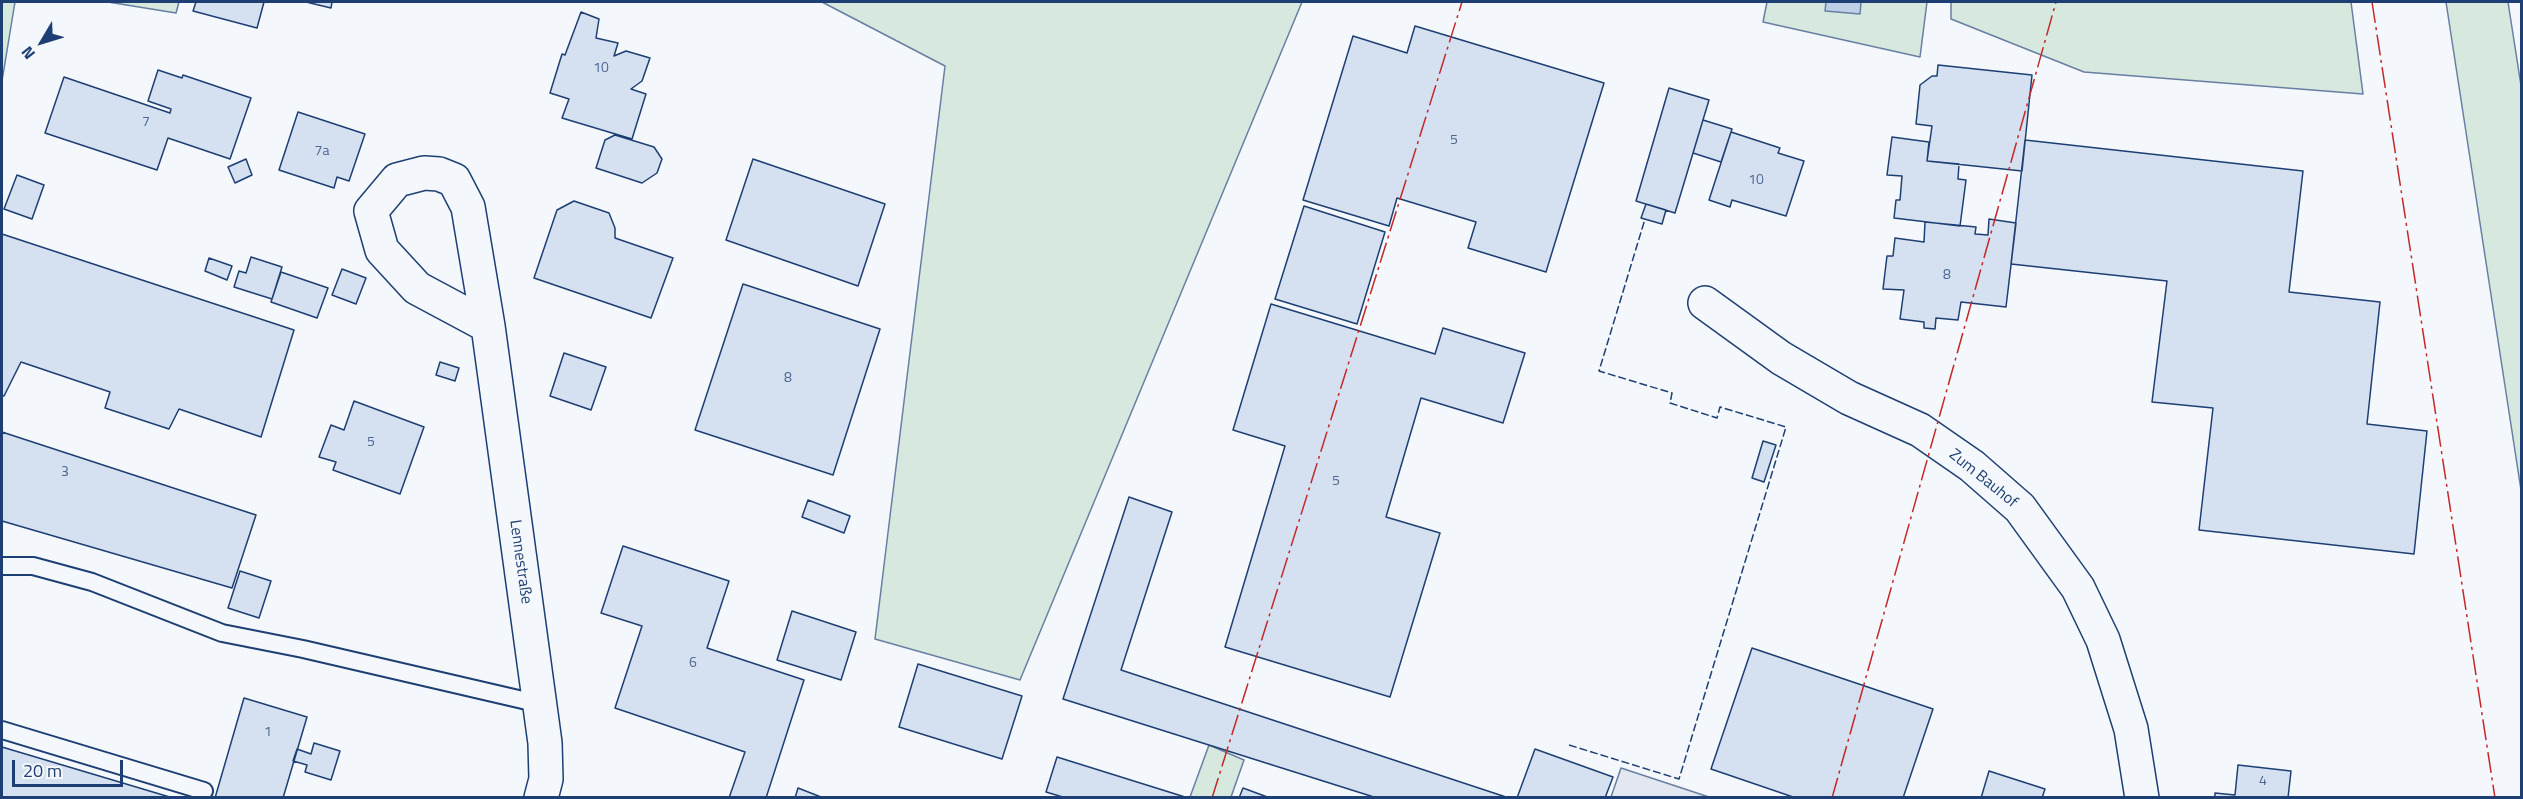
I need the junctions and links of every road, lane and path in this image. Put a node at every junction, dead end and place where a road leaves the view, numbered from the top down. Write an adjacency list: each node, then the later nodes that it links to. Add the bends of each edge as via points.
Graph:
1 (1705, 303): 8 (street, Zum Bauhof, via 1781,358 1849,398 1920,430 1972,466 2020,508 2078,588 2103,640 2131,729)
2 (488, 326): 2 (street, Lennestraße, via 468,207 454,180 424,173 397,180 371,211 382,250 417,288); 4 (street, Lennestraße)
3 (2, 566): 4 (lane, via 33,566 92,582 222,633)
4 (540, 704): 7 (street, Lennestraße, via 546,779)
5 (2, 730): 6 (lane)
6 (204, 791)
7 (541, 798)
8 (2142, 798)

